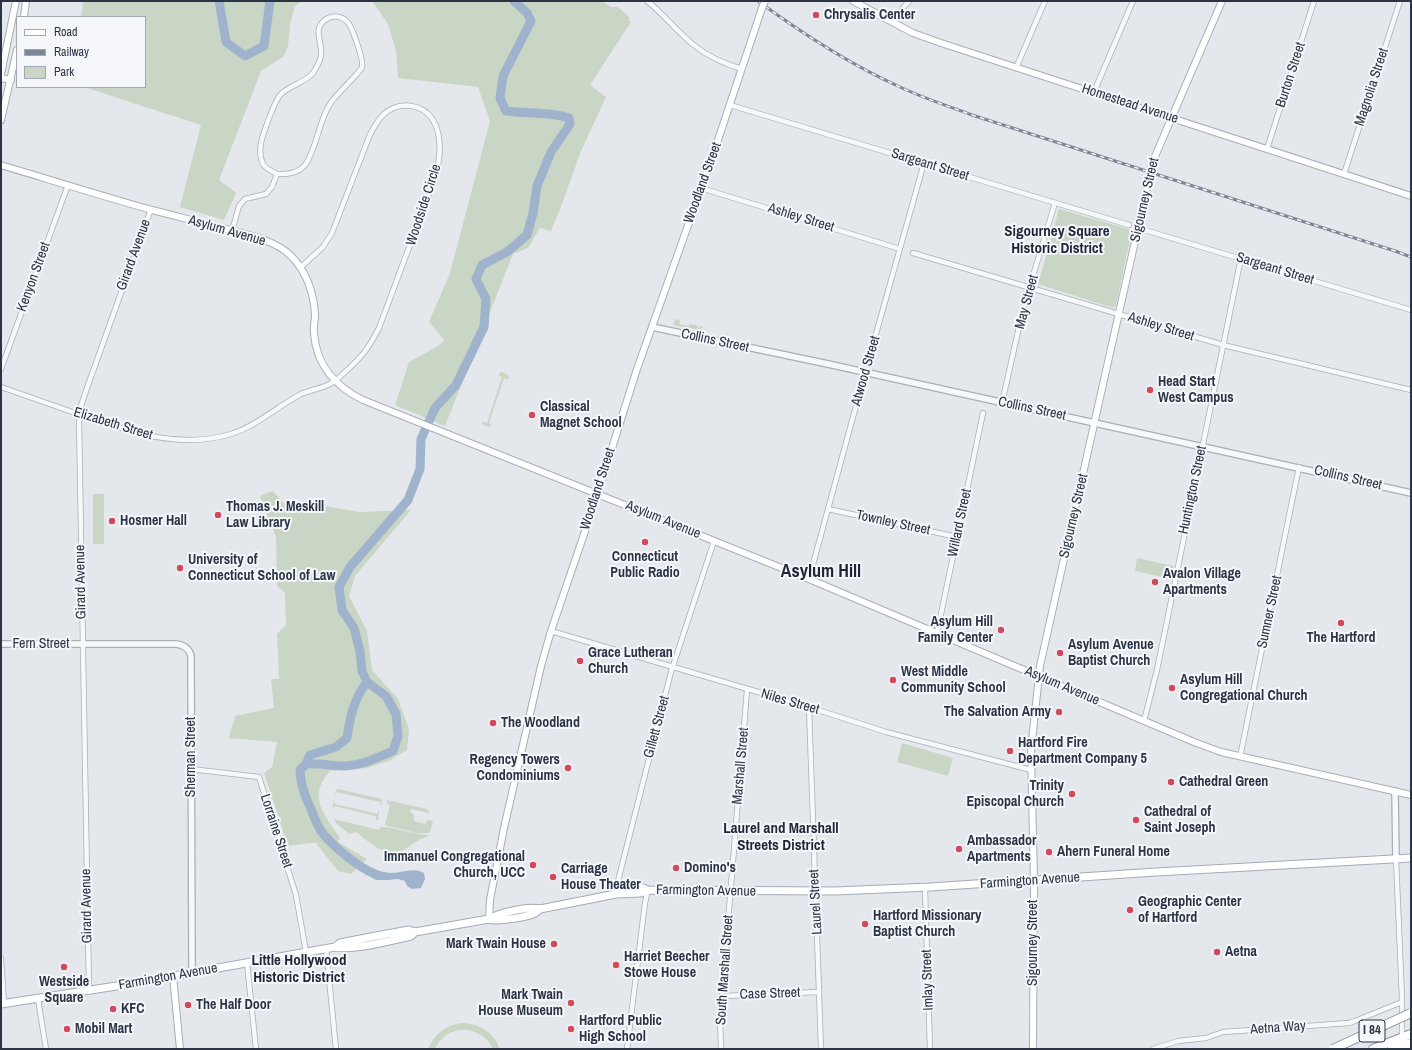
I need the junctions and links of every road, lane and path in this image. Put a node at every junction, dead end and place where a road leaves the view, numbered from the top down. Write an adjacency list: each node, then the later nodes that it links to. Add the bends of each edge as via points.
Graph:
1 (16, 1): 12 (main road)
2 (26, 1): 13 (main road)
3 (647, 1): 17 (street, via 706,54)
4 (765, 1): 17 (main road, Woodland Street, bridge)
5 (853, 1): 14 (main road, Homestead Avenue)
6 (909, 1): 14 (street)
7 (1045, 1): 16 (street)
8 (1133, 1): 21 (street)
9 (1222, 1): 23 (main road, Sigourney Street)
10 (1314, 1): 25 (street, Burton Street)
11 (1400, 1): 29 (street, Magnolia Street)
12 (14, 11): 13 (main road); 18 (main road)
13 (24, 15)
14 (891, 22): 16 (main road, Homestead Avenue, via 920,36)
15 (16, 55): 20 (main road)
16 (1016, 68): 21 (main road, Homestead Avenue)
17 (742, 69): 22 (main road, Woodland Street)
18 (1, 74)
19 (1, 78): 20 (main road)
20 (11, 80): 24 (main road)
21 (1094, 92): 23 (main road, Homestead Avenue)
22 (730, 105): 26 (street, Sargeant Street); 31 (main road, Woodland Street)
23 (1171, 118): 25 (main road, Homestead Avenue); 36 (main road, Sigourney Street, bridge, via 1153,161)
24 (1, 120)
25 (1267, 149): 29 (main road, Homestead Avenue)
26 (924, 163): 33 (street, Sargeant Street); 38 (street, Atwood Street)
27 (1, 166): 30 (main road, Asylum Avenue)
28 (277, 174): 28 (street, via 298,172 306,164 329,105 362,68 363,62 349,24 338,17 327,18 321,23 318,29 321,57 317,66 311,75 280,95 266,127 261,143 262,162); 37 (street, via 266,194 245,199 239,206)
29 (1344, 174): 32 (main road, Homestead Avenue)
30 (68, 185): 34 (main road, Asylum Avenue); 47 (street, Kenyon Street)
31 (701, 188): 38 (street, Ashley Street); 45 (main road, Woodland Street)
32 (1411, 196)
33 (1055, 203): 35 (street, Sargeant Street); 42 (street, May Street)
34 (151, 209): 37 (main road, Asylum Avenue); 54 (street, Girard Avenue)
35 (1129, 225)
36 (1138, 228): 40 (street, Sargeant Street); 44 (main road, Sigourney Street)
37 (232, 231): 41 (main road, Asylum Avenue, via 277,246)
38 (900, 249): 48 (street, Atwood Street)
39 (913, 253): 42 (street, Ashley Street)
40 (1241, 258): 43 (street, Sargeant Street); 46 (street, Huntington Street)
41 (301, 267): 49 (main road, Asylum Avenue, via 312,299 317,349); 49 (street, Woodside Circle, via 323,247 332,233 375,124 393,108 404,105 427,113 433,121 440,143 435,178 379,328 364,354)
42 (1030, 288): 44 (street, Ashley Street); 52 (street, May Street)
43 (1411, 310)
44 (1119, 314): 46 (street, Ashley Street); 55 (main road, Sigourney Street)
45 (652, 327): 48 (street, Collins Street); 59 (main road, Woodland Street)
46 (1223, 345): 51 (street, Ashley Street); 56 (street, Huntington Street)
47 (1, 369)
48 (865, 373): 52 (street, Collins Street); 60 (street, Atwood Street)
49 (334, 381): 54 (street, Elizabeth Street, via 307,391 240,430 202,440 140,434); 59 (main road, Asylum Avenue, via 357,397)
50 (1, 387): 54 (street, Elizabeth Street)
51 (1411, 390)
52 (1002, 403): 55 (street, Collins Street)
53 (983, 413): 61 (street, Willard Street)
54 (79, 415): 67 (street, Girard Avenue)
55 (1095, 423): 56 (street, Collins Street); 69 (main road, Sigourney Street)
56 (1202, 446): 57 (street, Collins Street); 72 (street, Huntington Street, via 1157,670)
57 (1299, 467): 58 (street, Collins Street); 73 (street, Sumner Street)
58 (1411, 493)
59 (597, 494): 62 (main road, Asylum Avenue); 64 (main road, Woodland Street)
60 (828, 509): 61 (street, Townley Street); 63 (street, Atwood Street)
61 (957, 537): 65 (street, Willard Street)
62 (714, 540): 63 (main road, Asylum Avenue); 68 (street, Gillett Street)
63 (809, 579): 65 (main road, Asylum Avenue)
64 (551, 631): 68 (street, Niles Street); 86 (main road, Woodland Street, via 504,829 490,900)
65 (936, 633): 69 (main road, Asylum Avenue)
66 (1, 644): 67 (street, Fern Street)
67 (82, 644): 74 (street, Sherman Street, via 176,644 187,649 191,656); 93 (street, Girard Avenue)
68 (673, 668): 70 (street, Niles Street); 85 (street, Gillett Street)
69 (1038, 676): 72 (main road, Asylum Avenue); 75 (main road, Sigourney Street)
70 (747, 690): 71 (street, Niles Street); 83 (street, Marshall Street)
71 (809, 707): 75 (street, Niles Street, via 886,732); 84 (street, Laurel Street)
72 (1144, 721): 73 (main road, Asylum Avenue, via 1203,746)
73 (1240, 757): 76 (main road, Asylum Avenue)
74 (191, 769): 88 (street, Lorraine Street, via 259,777 296,895); 91 (street, Sherman Street)
75 (1031, 770): 80 (main road, Sigourney Street)
76 (1395, 792): 77 (main road, Asylum Avenue); 79 (street)
77 (1411, 795)
78 (1411, 858): 79 (main road, Farmington Avenue)
79 (1396, 859): 80 (main road, Farmington Avenue); 97 (street)
80 (1034, 881): 81 (main road, Farmington Avenue); 111 (main road, Sigourney Street)
81 (925, 888): 84 (main road, Farmington Avenue); 110 (street, Imlay Street)
82 (648, 890): 83 (main road, Farmington Avenue); 85 (main road, Farmington Avenue, via 640,887 624,889); 107 (street)
83 (731, 891): 84 (main road, Farmington Avenue); 95 (street, South Marshall Street)
84 (815, 892): 94 (street, Laurel Street)
85 (616, 894): 86 (main road, Farmington Avenue, via 540,909 533,914 500,920)
86 (489, 919): 87 (main road, Farmington Avenue, via 415,932 411,936 342,949)
87 (326, 948): 88 (main road, Farmington Avenue); 106 (street)
88 (306, 952): 90 (main road, Farmington Avenue)
89 (1, 959): 98 (street)
90 (247, 963): 91 (main road, Farmington Avenue); 105 (street)
91 (192, 973): 92 (main road, Farmington Avenue)
92 (173, 976): 93 (main road, Farmington Avenue); 104 (main road)
93 (89, 991): 96 (main road, Farmington Avenue)
94 (819, 992): 95 (street, Case Street); 109 (street, Laurel Street)
95 (722, 996): 108 (street, South Marshall Street)
96 (38, 999): 98 (main road, Farmington Avenue); 103 (street)
97 (1402, 1002): 101 (street); 112 (street, Aetna Way, via 1353,1022 1224,1032)
98 (3, 1004)
99 (1411, 1013): 113 (highway, I 84, bridge)
100 (1411, 1034): 114 (highway, I 84)
101 (1402, 1036)
102 (1411, 1043): 115 (highway)
103 (46, 1049)
104 (180, 1049)
105 (256, 1049)
106 (336, 1049)
107 (627, 1049)
108 (721, 1049)
109 (821, 1049)
110 (930, 1049)
111 (1033, 1049)
112 (1153, 1049)
113 (1333, 1049)
114 (1373, 1049)
115 (1392, 1049)

